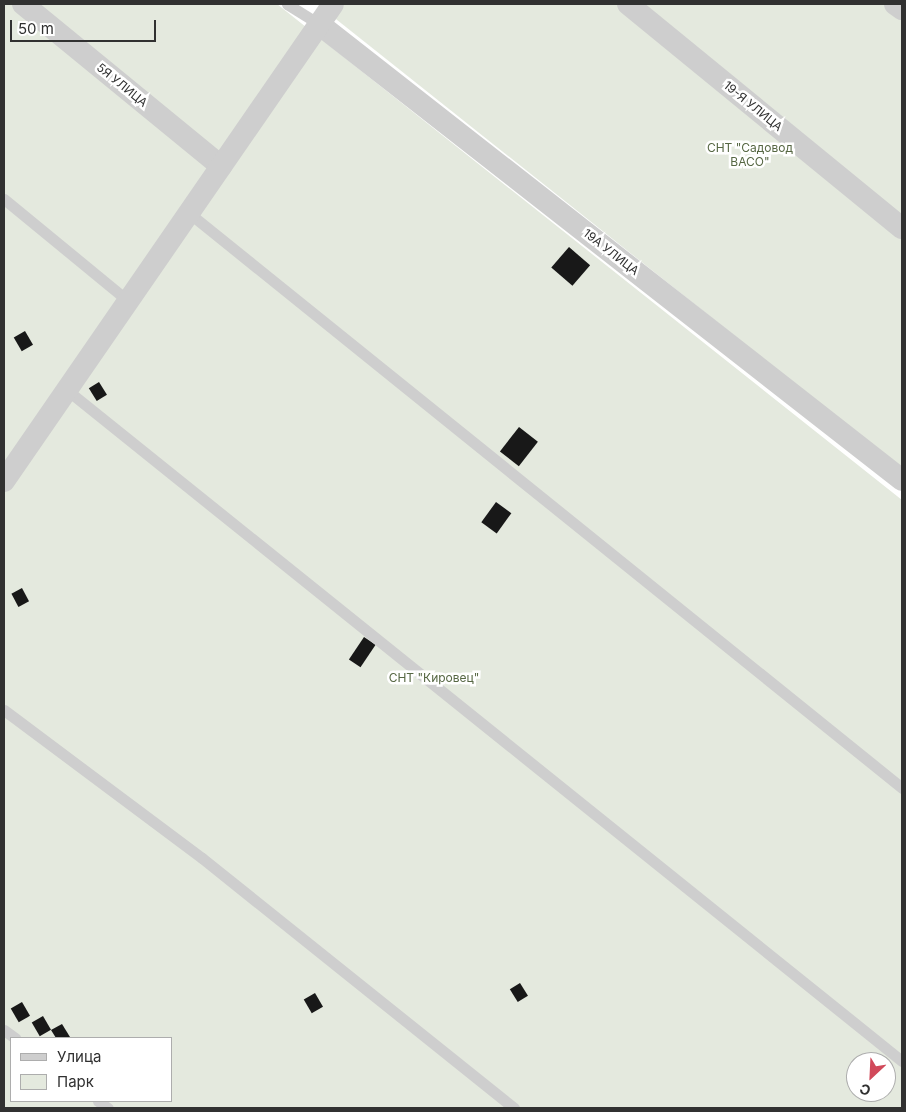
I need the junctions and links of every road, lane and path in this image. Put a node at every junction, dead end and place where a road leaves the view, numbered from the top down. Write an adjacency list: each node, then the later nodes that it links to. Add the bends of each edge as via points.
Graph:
1 (23, 4): 8 (street, 5Я УЛИЦА)
2 (287, 4): 7 (lane)
3 (333, 4): 7 (street)
4 (628, 4): 11 (street, 19-Я УЛИЦА)
5 (895, 4): 6 (street)
6 (902, 10)
7 (319, 24): 8 (street); 14 (street, 19А УЛИЦА)
8 (221, 166): 10 (street)
9 (4, 199): 12 (lane)
10 (189, 213): 12 (street); 17 (lane)
11 (902, 228)
12 (128, 301): 13 (street)
13 (66, 390): 15 (street); 18 (lane)
14 (902, 480)
15 (4, 481)
16 (4, 710): 19 (lane, via 202,858)
17 (902, 788)
18 (902, 1061)
19 (514, 1108)

